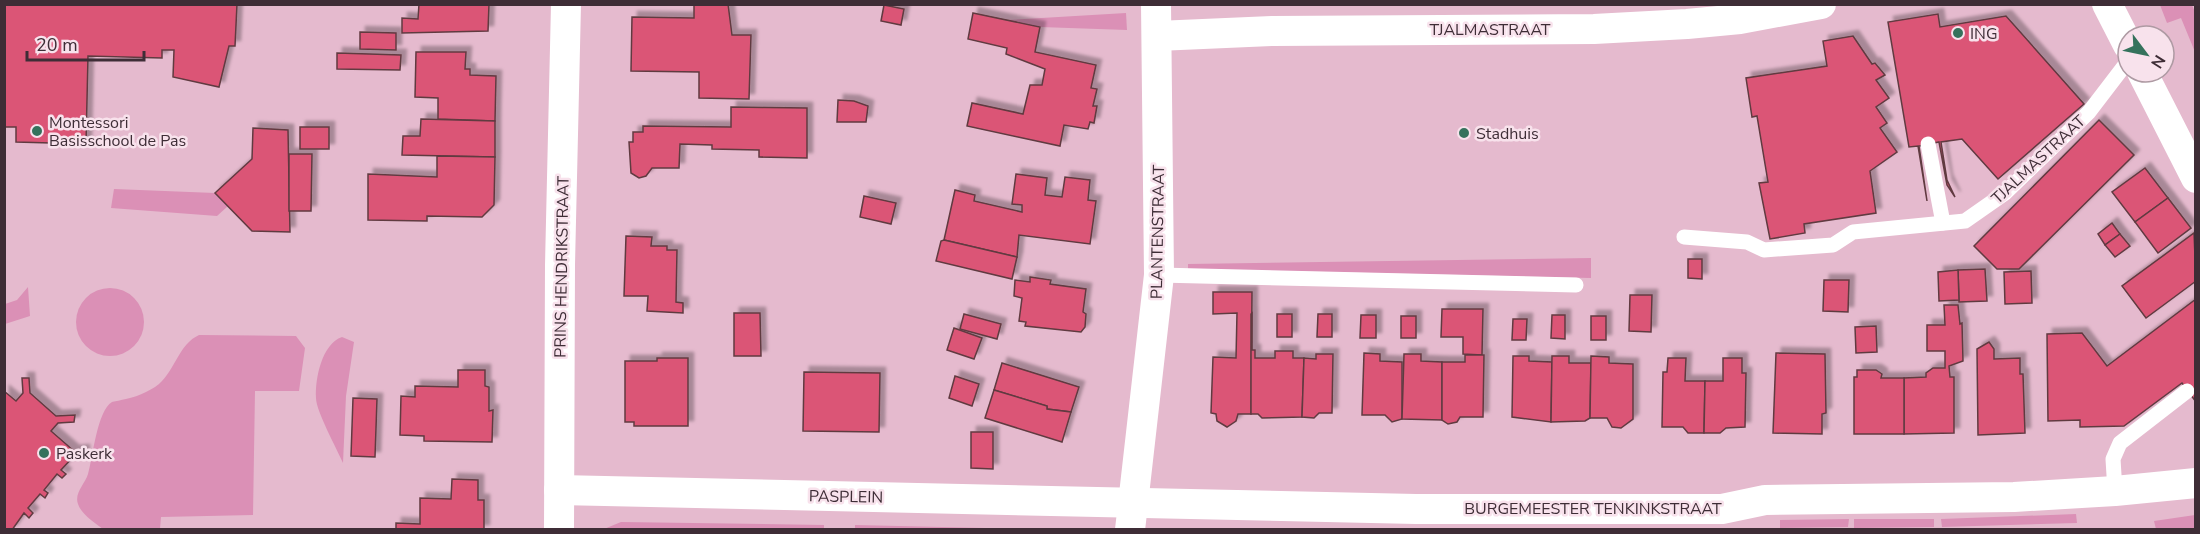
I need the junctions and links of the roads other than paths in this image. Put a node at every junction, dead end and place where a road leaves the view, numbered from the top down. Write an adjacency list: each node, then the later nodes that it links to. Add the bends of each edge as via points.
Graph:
1 (566, 4): 17 (street, PRINS HENDRIKSTRAAT)
2 (1156, 4): 6 (street, PLANTENSTRAAT)
3 (1821, 4): 6 (street, TJALMASTRAAT, via 1687,24)
4 (2107, 4): 5 (street)
5 (2117, 24)
6 (1157, 36): 13 (street, PLANTENSTRAAT)
7 (2116, 77): 11 (lane, TJALMASTRAAT, via 2089,112 2005,193 1965,221)
8 (2148, 84): 10 (street)
9 (1928, 144): 11 (lane)
10 (2196, 178)
11 (1942, 223): 12 (lane, TJALMASTRAAT, via 1853,232 1833,245 1764,250 1747,242)
12 (1683, 237)
13 (1159, 275): 14 (lane); 19 (street, PLANTENSTRAAT)
14 (1576, 285)
15 (2187, 391): 18 (lane, via 2120,443 2113,459)
16 (2196, 483): 18 (street, BURGEMEESTER TENKINKSTRAAT)
17 (560, 490): 19 (street, PASPLEIN); 20 (street, PRINS HENDRIKSTRAAT)
18 (2115, 491): 19 (street, BURGEMEESTER TENKINKSTRAAT, via 2014,497 1765,500 1722,509 1416,509)
19 (1131, 516)
20 (559, 530)

